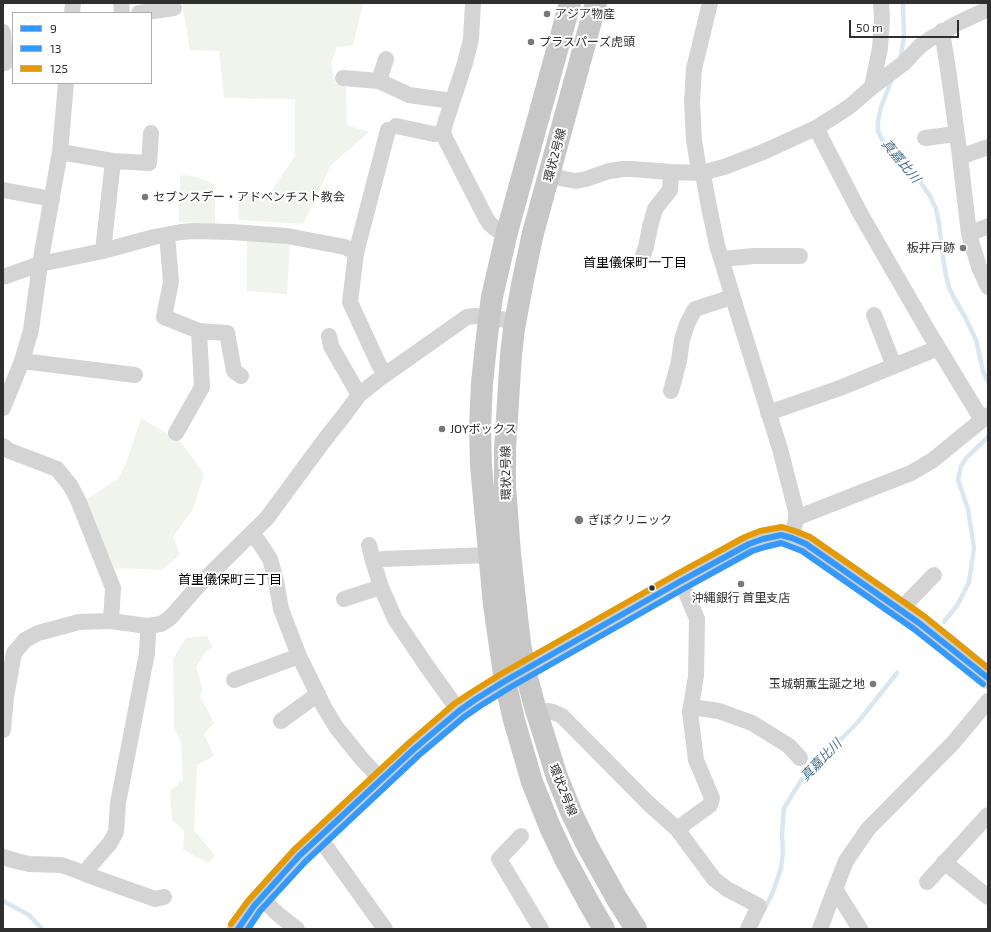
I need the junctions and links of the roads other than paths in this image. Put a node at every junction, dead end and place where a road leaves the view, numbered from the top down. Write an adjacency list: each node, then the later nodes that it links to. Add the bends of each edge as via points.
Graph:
1 (473, 3): 17 (street, via 471,39)
2 (570, 3): 33 (main road, 環状2号線)
3 (596, 3): 29 (main road, 環状2号線)
4 (710, 3): 28 (street, via 694,69 692,102 694,140)
5 (881, 3): 16 (street, via 880,48)
6 (174, 8): 8 (street)
7 (988, 9): 10 (street)
8 (146, 12)
9 (3, 32): 12 (street)
10 (942, 32): 16 (street, via 920,46 904,63); 21 (street)
11 (386, 59): 14 (street)
12 (7, 63)
13 (343, 78): 14 (street)
14 (379, 81): 17 (street, via 409,95)
15 (66, 84): 24 (street)
16 (875, 85): 18 (street)
17 (452, 101): 20 (street)
18 (816, 128): 28 (street, via 763,152); 50 (street, via 860,213)
19 (151, 133): 26 (street, via 149,163)
20 (444, 133): 33 (street, via 486,218 496,229); 37 (street, via 392,128)
21 (956, 134): 22 (street); 25 (street)
22 (925, 138)
23 (988, 147): 25 (street)
24 (60, 152): 26 (street); 31 (street)
25 (960, 157): 34 (street)
26 (113, 161): 36 (street)
27 (671, 172): 28 (street); 29 (street, via 623,169 576,180 565,180); 39 (street, via 670,190 655,209)
28 (701, 173): 40 (street)
29 (549, 175): 47 (main road, 環状2号線, via 533,233)
30 (3, 190): 31 (street)
31 (52, 199): 41 (street)
32 (988, 226): 34 (street)
33 (507, 232): 46 (main road, 環状2号線)
34 (969, 234): 43 (street)
35 (167, 235): 36 (street); 37 (street, via 193,231 287,236 346,247); 48 (street, via 171,282 164,317)
36 (103, 250): 41 (street)
37 (356, 253): 53 (street, via 350,302 379,365)
38 (800, 256): 40 (street)
39 (642, 258)
40 (722, 259): 44 (street)
41 (40, 264): 42 (street); 51 (street, via 31,330)
42 (3, 277)
43 (988, 287)
44 (732, 297): 56 (street, via 695,309 682,340); 59 (street)
45 (874, 315): 52 (street)
46 (489, 318): 47 (street); 53 (street, via 467,317); 66 (main road, 環状2号線, via 480,427)
47 (515, 321): 76 (main road, 環状2号線, via 508,391 505,485 515,599)
48 (199, 331): 55 (street, via 227,333 234,371); 61 (street, via 202,387)
49 (329, 336): 57 (street, via 331,346)
50 (938, 348): 52 (street); 60 (street)
51 (22, 361): 54 (street); 58 (street)
52 (894, 366): 59 (street)
53 (386, 374): 57 (street)
54 (135, 375)
55 (241, 376)
56 (672, 391)
57 (359, 395): 64 (street, via 267,518)
58 (3, 408)
59 (768, 413): 63 (street, via 796,511)
60 (985, 418): 63 (street, via 934,460)
61 (176, 433)
62 (3, 446): 73 (street, via 57,469 70,485 113,588)
63 (794, 528): 69 (main road, via 781,536 756,541); 72 (main road, via 806,544)
64 (251, 534): 74 (street, via 199,585 170,618 160,624); 75 (street, via 270,559 281,609)
65 (370, 545): 67 (street)
66 (489, 555): 67 (street); 79 (main road, 環状2号線)
67 (373, 561): 70 (street)
68 (934, 575): 72 (street)
69 (681, 581): 76 (main road); 82 (street, via 698,619 696,676)
70 (381, 586): 71 (street); 83 (street, via 395,618)
71 (344, 599)
72 (900, 610): 77 (main road)
73 (111, 621): 74 (street); 86 (street, via 79,622 38,633 25,640 14,653)
74 (147, 626): 95 (street, via 147,653 118,803 116,832)
75 (299, 656): 78 (street); 80 (street)
76 (525, 670): 79 (main road); 84 (main road, 環状2号線)
77 (988, 678)
78 (234, 680)
79 (505, 681): 83 (main road); 105 (main road, 環状2号線, via 520,743 540,805 565,859)
80 (318, 694): 85 (street); 88 (street, via 336,727)
81 (988, 701): 97 (street, via 954,744 868,829 846,861)
82 (691, 707): 87 (street, via 719,711 752,723 789,746); 90 (street, via 696,760 712,798 710,805)
83 (459, 711): 88 (main road)
84 (537, 714): 90 (street, via 547,711 562,716); 106 (main road, 環状2号線, via 572,814 588,847)
85 (281, 721)
86 (3, 730)
87 (800, 758)
88 (380, 779): 92 (main road)
89 (988, 815): 94 (street)
90 (677, 829): 107 (street, via 714,879 759,906)
91 (521, 836): 104 (street, via 498,859)
92 (319, 837): 100 (main road); 103 (street)
93 (3, 857): 95 (street, via 29,864 62,865)
94 (944, 862): 96 (street); 99 (street)
95 (85, 874): 98 (street, via 155,899)
96 (927, 882)
97 (835, 889): 108 (street); 109 (street)
98 (164, 897)
99 (988, 897)
100 (261, 898): 101 (main road); 102 (street)
101 (238, 929)
102 (296, 929)
103 (385, 929)
104 (540, 929)
105 (604, 929)
106 (636, 929)
107 (748, 929)
108 (820, 929)
109 (860, 929)

